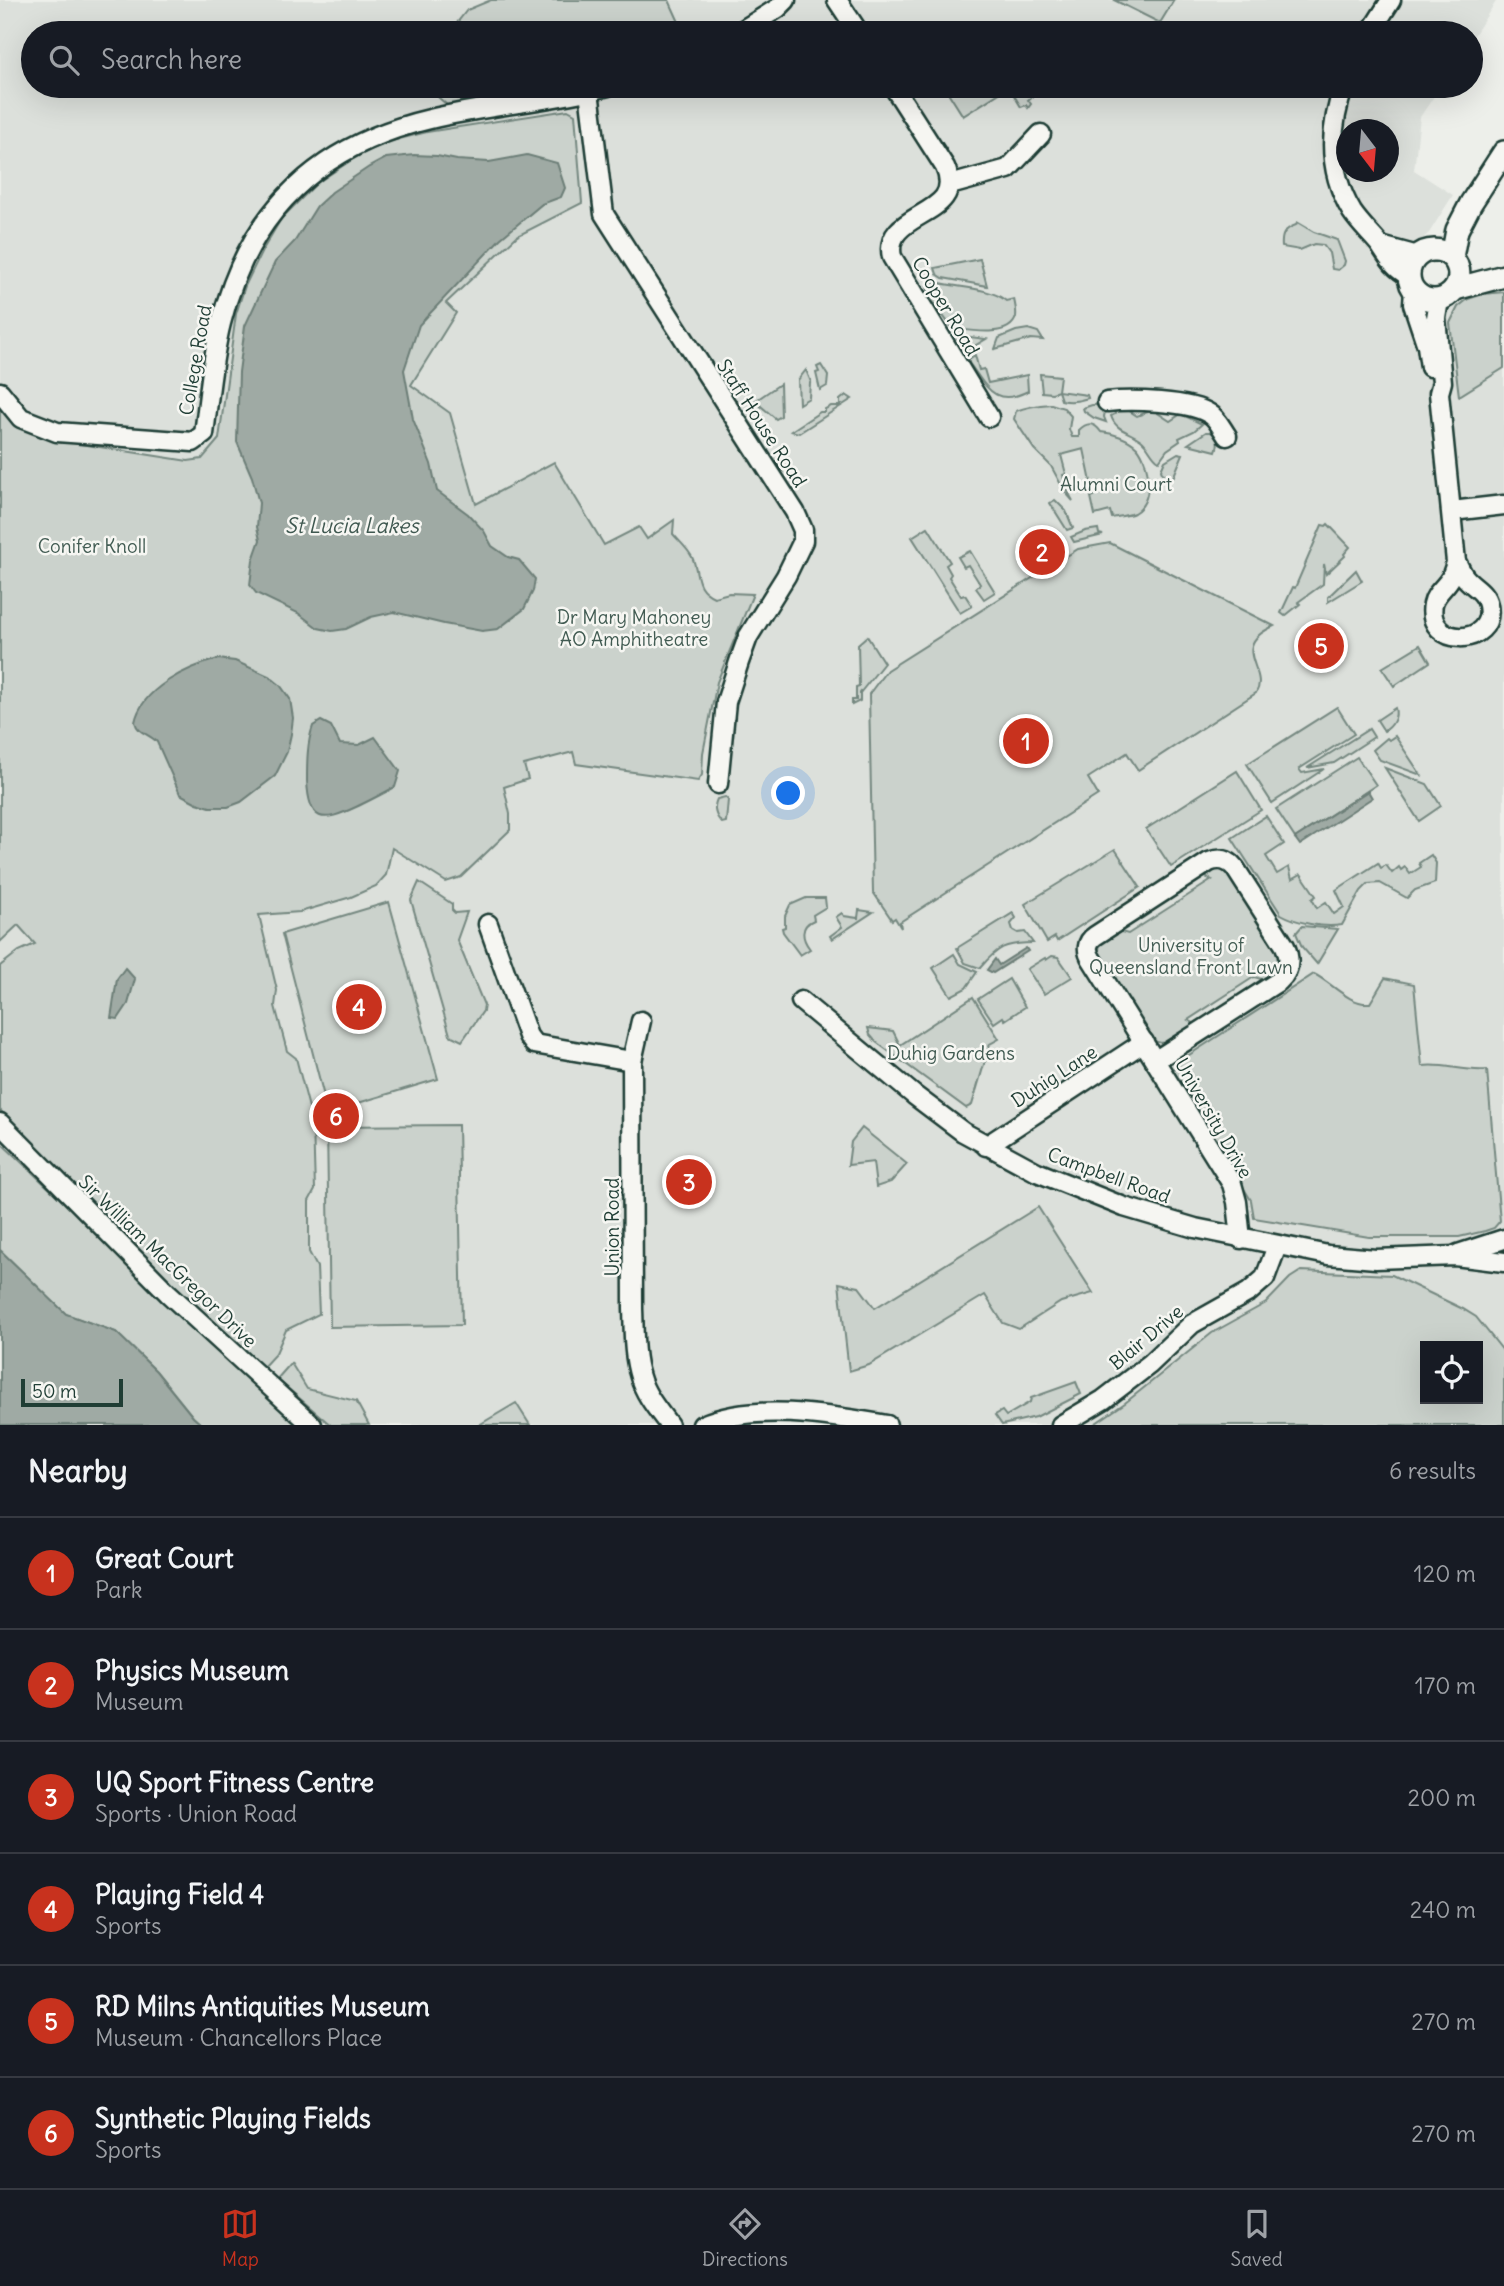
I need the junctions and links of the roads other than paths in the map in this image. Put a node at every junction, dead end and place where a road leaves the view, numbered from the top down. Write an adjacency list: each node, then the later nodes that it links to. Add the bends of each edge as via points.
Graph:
1 (786, 0): 4 (street)
2 (837, 0): 5 (street)
3 (1391, 0): 6 (street)
4 (757, 21)
5 (851, 21)
6 (1378, 21)
7 (557, 98): 21 (street, College Road, via 404,127 329,160 301,181 262,225 230,291 220,325 204,433 193,442 57,432 21,418)
8 (590, 98): 29 (street, Staff House Road, via 604,214 803,530 803,541 748,637 739,662 726,702)
9 (901, 98): 13 (street, via 945,167)
10 (1340, 98): 15 (street, via 1332,135 1338,180 1352,211)
11 (1041, 134): 13 (street, via 1008,169)
12 (1504, 152): 14 (main road)
13 (950, 186): 24 (street, Cooper Road, via 944,198 896,232 890,251)
14 (1471, 202): 16 (main road); 17 (main road, via 1457,230)
15 (1381, 246): 16 (street); 19 (street)
16 (1425, 253): 17 (main road, via 1439,250); 19 (main road, via 1409,269)
17 (1455, 262): 18 (main road); 20 (main road, via 1459,282)
18 (1501, 276): 20 (main road)
19 (1411, 284): 20 (main road, via 1426,299); 22 (street, via 1433,384)
20 (1447, 295): 22 (street, via 1436,318 1443,382)
21 (0, 392)
22 (1439, 393): 27 (street)
23 (1107, 401): 25 (street, via 1197,408 1212,415)
24 (989, 417)
25 (1227, 436)
26 (1504, 505): 27 (street)
27 (1452, 511): 28 (street)
28 (1456, 562)
29 (718, 784)
30 (488, 924): 35 (street, via 534,1044)
31 (800, 1001): 37 (street, Campbell Road, via 914,1095)
32 (641, 1020): 35 (street, Union Road)
33 (1144, 1042): 34 (street, University Drive); 34 (street, University Drive, via 1090,958 1089,942 1209,862 1228,861 1286,948 1288,968 1279,981); 37 (street, Duhig Lane)
34 (1156, 1060): 38 (street, University Drive, via 1232,1184)
35 (632, 1061): 44 (street, Union Road, via 635,1349 640,1377)
36 (0, 1123): 43 (street, Sir William MacGregor Drive, via 168,1293)
37 (986, 1146): 38 (street, Campbell Road, via 1124,1207)
38 (1241, 1239): 40 (street, Campbell Road)
39 (1504, 1239): 41 (street, Campbell Road)
40 (1277, 1246): 41 (street, Campbell Road, via 1376,1259); 47 (street, Blair Drive, via 1265,1278 1249,1292 1192,1324 1103,1400)
41 (1455, 1255): 42 (street, Campbell Road)
42 (1504, 1262)
43 (312, 1425)
44 (669, 1425)
45 (702, 1425): 46 (street, via 741,1415 797,1413)
46 (887, 1425)
47 (1060, 1425)

